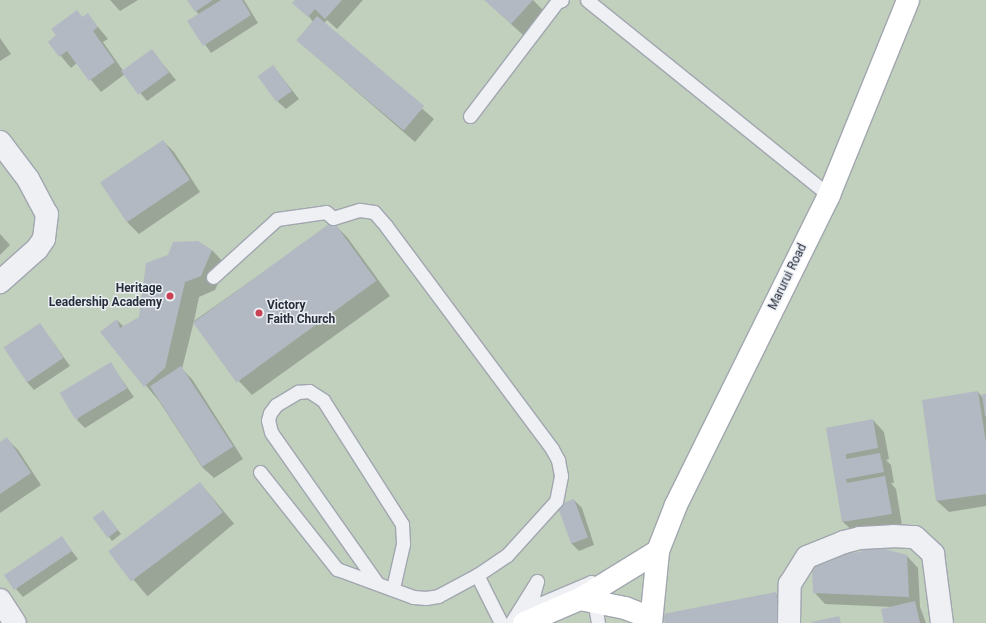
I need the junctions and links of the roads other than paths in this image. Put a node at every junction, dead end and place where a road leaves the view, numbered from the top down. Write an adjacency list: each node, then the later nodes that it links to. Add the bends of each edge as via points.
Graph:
1 (562, 0): 4 (lane, via 557,2)
2 (587, 0): 6 (lane)
3 (908, 0): 6 (street, Marurui Road)
4 (470, 116)
5 (0, 142): 8 (street, via 42,203 46,214 46,226 44,239 37,249)
6 (829, 195): 10 (street, Marurui Road, via 690,473)
7 (213, 278): 11 (lane, via 277,219 326,212 333,218 360,210 374,212 558,460 561,476 556,502 507,555)
8 (0, 282)
9 (260, 472): 12 (lane, via 337,569)
10 (658, 551): 14 (street); 17 (street, Marurui Road)
11 (477, 575): 13 (lane, via 438,596 426,598 413,597); 19 (lane)
12 (378, 583): 13 (lane); 13 (lane, via 271,432 268,420 270,413 298,392 309,391 323,400 402,524 403,544)
13 (393, 588)
14 (589, 597): 16 (street); 20 (lane, via 591,582 530,608 537,581); 21 (street); 22 (lane)
15 (0, 600): 18 (street)
16 (626, 615): 17 (street)
17 (651, 620)
18 (15, 623)
19 (501, 623)
20 (510, 623)
21 (524, 623)
22 (598, 623)
23 (789, 623): 24 (street, via 790,584 807,557 860,538 893,536 915,537 933,554)
24 (942, 623)

